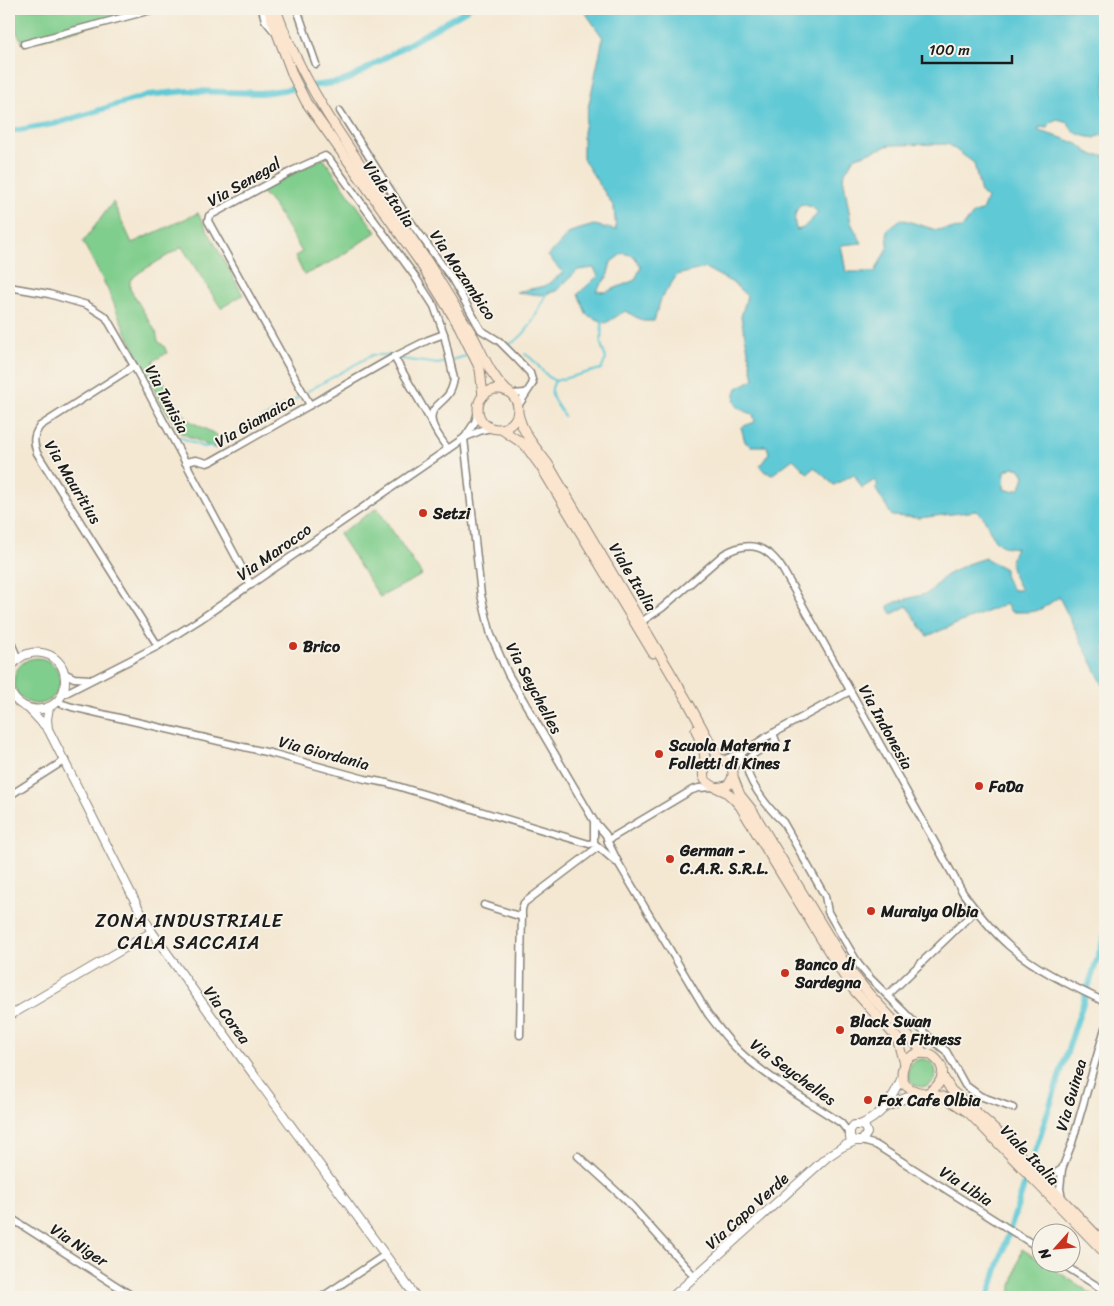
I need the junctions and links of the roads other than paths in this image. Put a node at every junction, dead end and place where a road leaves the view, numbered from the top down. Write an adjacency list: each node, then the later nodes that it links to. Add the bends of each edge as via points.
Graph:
1 (154, 9): 6 (street)
2 (262, 9): 7 (street, via 265,20)
3 (268, 9): 7 (main road, Viale Italia)
4 (276, 9): 15 (main road, Viale Italia, via 305,75 343,141 425,258 474,339 488,369)
5 (297, 9): 9 (street)
6 (127, 12): 8 (street)
7 (276, 33): 17 (main road, Viale Italia, via 306,102 419,261 459,326 480,370)
8 (24, 44)
9 (316, 64)
10 (340, 111): 16 (street, Via Mozambico, via 408,218 452,279 481,330 504,346 530,373 533,383)
11 (9, 287): 14 (street, Via Tunisia, via 48,294 98,311 111,325)
12 (444, 334): 13 (street); 18 (street, Via Senegal, via 426,292 330,160 325,156 294,170 209,216 208,222); 21 (street, Via Senegal, via 454,379 448,395 434,408)
13 (394, 357): 18 (street); 21 (street)
14 (134, 366): 26 (street, Via Tunisia); 30 (street, Via Mauritius, via 40,426 34,434 34,442 42,461)
15 (509, 392): 16 (street); 17 (main road, via 493,389); 19 (main road)
16 (525, 393): 19 (street, Via Mozambico)
17 (482, 396): 20 (main road)
18 (310, 405): 26 (street, Via Giamaica, via 212,461)
19 (518, 409): 23 (main road, via 512,424); 28 (main road, Viale Italia, via 527,437 548,464)
20 (478, 412): 22 (main road); 24 (street, Via Marocco)
21 (432, 424): 25 (street)
22 (491, 428): 23 (main road); 24 (street, Via Marocco)
23 (501, 429): 46 (main road, Viale Italia, via 525,445 546,476 684,706 700,738)
24 (464, 438): 25 (street, Via Marocco); 51 (street, Via Seychelles, via 481,594 491,635 508,674)
25 (448, 449): 27 (street, Via Marocco)
26 (185, 462): 27 (street, Via Tunisia)
27 (251, 585): 30 (street, Via Marocco)
28 (641, 622): 36 (street, Via Indonesia, via 731,550 747,546 763,549 783,570); 45 (main road, Viale Italia)
29 (9, 638): 31 (street)
30 (158, 646): 34 (street, Via Marocco)
31 (14, 661): 32 (street); 33 (street, via 28,653 47,654 61,665)
32 (9, 673)
33 (64, 673): 34 (street, via 82,680); 37 (street)
34 (94, 679): 37 (street, Via Marocco)
35 (9, 688): 40 (street, Via Corea, via 19,704)
36 (850, 691): 42 (street); 58 (street, Via Indonesia, via 963,893)
37 (62, 695): 38 (street)
38 (57, 702): 39 (street); 53 (street, Via Giordania, via 387,783)
39 (49, 707): 40 (street); 41 (street)
40 (29, 709): 41 (street, Via Corea)
41 (48, 729): 44 (street, Via Corea)
42 (773, 733): 43 (street); 61 (street, via 776,741 750,758 746,767 758,792 784,822 825,896 828,912 859,965)
43 (743, 752): 45 (street); 47 (street)
44 (65, 760): 50 (street); 60 (street, Via Corea)
45 (721, 760): 46 (main road, via 710,762); 47 (main road, via 729,763)
46 (705, 772): 48 (main road, via 707,782); 49 (street)
47 (733, 774): 48 (main road, via 727,786); 66 (main road, via 740,795 848,968)
48 (715, 788): 49 (street); 67 (main road, via 740,806 842,973 897,1038)
49 (692, 790): 52 (street)
50 (9, 796)
51 (594, 821): 52 (street, Via Seychelles); 54 (street, Via Seychelles)
52 (606, 837): 54 (street, Via Giordania, via 599,833); 54 (street, via 605,846); 56 (street, Via Seychelles)
53 (581, 842): 54 (street, Via Giordania); 55 (street)
54 (596, 842): 55 (street); 56 (street, Via Seychelles)
55 (585, 856): 59 (street, via 524,903)
56 (619, 864): 73 (street, Via Seychelles, via 697,996 724,1035 765,1072 841,1123)
57 (484, 905): 59 (street)
58 (976, 910): 61 (street); 62 (street, Via Indonesia, via 1009,946 1043,970)
59 (522, 917): 65 (street)
60 (152, 932): 63 (street); 86 (street, Via Corea)
61 (888, 995): 72 (street, via 946,1051 965,1085 980,1096)
62 (1105, 1002)
63 (9, 1016)
64 (1105, 1028): 79 (street, Via Guinea)
65 (520, 1035)
66 (924, 1053): 67 (main road, via 916,1054); 68 (main road, via 937,1060)
67 (904, 1064): 69 (main road)
68 (942, 1075): 70 (main road, via 937,1087 931,1092); 78 (main road, Viale Italia, via 951,1090 995,1129)
69 (902, 1077): 70 (main road, via 910,1089); 71 (street, Via Capo Verde)
70 (921, 1093): 71 (street, Via Capo Verde); 78 (main road, Viale Italia, via 958,1105)
71 (886, 1106): 73 (street, Via Capo Verde)
72 (1013, 1108)
73 (858, 1130): 74 (street); 74 (street); 75 (street, Via Libia); 76 (street, Via Capo Verde)
74 (859, 1141): 75 (street, Via Libia); 76 (street, Via Capo Verde)
75 (876, 1146): 83 (street, Via Libia)
76 (842, 1147): 88 (street, Via Capo Verde)
77 (578, 1156): 88 (street, via 626,1200)
78 (1021, 1161): 80 (main road, Viale Italia)
79 (1062, 1169): 80 (street, via 1048,1176); 81 (street, Via Guinea, via 1060,1189)
80 (1036, 1175): 81 (main road, Viale Italia); 85 (main road, Viale Italia)
81 (1063, 1200): 84 (main road, Viale Italia)
82 (9, 1217): 90 (street, Via Niger)
83 (1032, 1244)
84 (1105, 1244)
85 (1105, 1253)
86 (385, 1254): 91 (street); 92 (street, Via Corea)
87 (1078, 1274): 89 (street)
88 (694, 1276): 93 (street, Via Capo Verde)
89 (1105, 1291)
90 (134, 1297)
91 (322, 1297)
92 (416, 1297)
93 (672, 1297)

